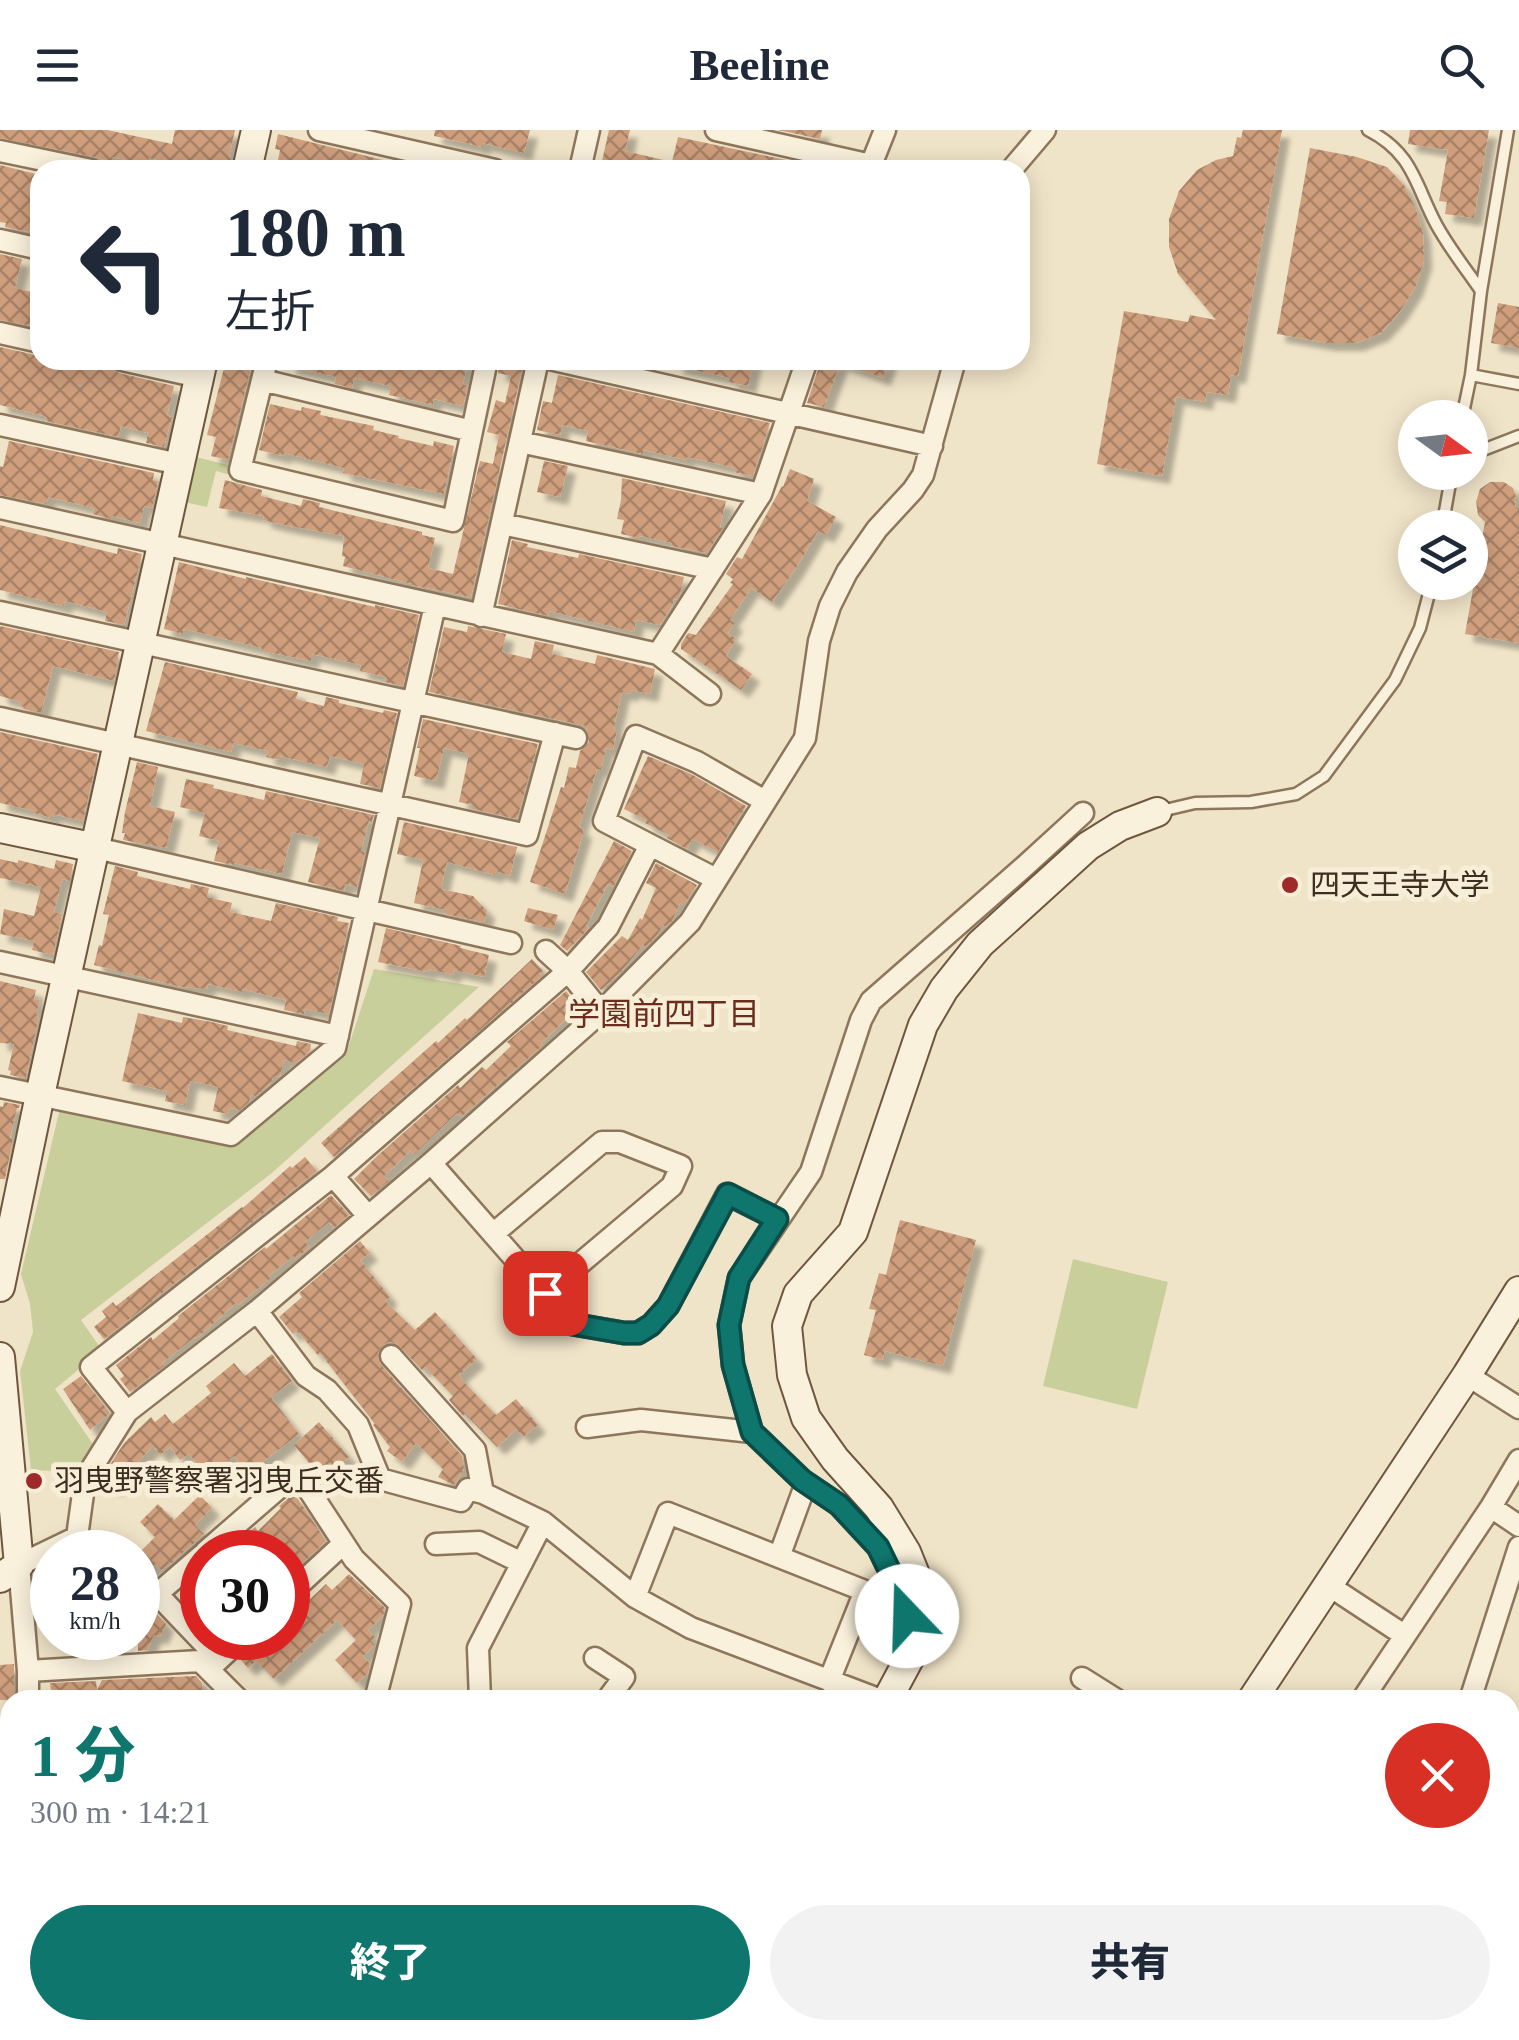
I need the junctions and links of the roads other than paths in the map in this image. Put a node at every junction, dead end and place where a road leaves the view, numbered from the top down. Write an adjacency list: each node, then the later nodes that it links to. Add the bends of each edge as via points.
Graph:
1 (256, 130): 11 (street)
2 (319, 130): 12 (street)
3 (589, 130): 13 (street)
4 (716, 130): 14 (street)
5 (885, 130): 15 (street)
6 (1045, 130): 16 (street)
7 (1368, 130): 19 (lane, via 1410,165 1437,225)
8 (1508, 130): 19 (lane)
9 (0, 151): 10 (street)
10 (43, 160)
11 (249, 160)
12 (450, 160)
13 (582, 160)
14 (838, 160)
15 (873, 160)
16 (1020, 160)
17 (0, 240): 18 (street)
18 (30, 246)
19 (1480, 291): 29 (lane)
20 (0, 333): 21 (street)
21 (30, 340)
22 (202, 370): 39 (street)
23 (264, 370): 34 (street); 34 (street, via 240,470 453,521)
24 (485, 370): 34 (street)
25 (536, 370): 36 (street)
26 (599, 370): 32 (street)
27 (804, 370): 32 (street)
28 (952, 370): 37 (street)
29 (1471, 374): 30 (lane); 31 (lane)
30 (1519, 384)
31 (1466, 400)
32 (790, 413): 37 (street); 40 (street)
33 (0, 425): 39 (street)
34 (472, 431)
35 (1519, 436): 38 (lane)
36 (520, 442): 40 (street); 42 (street)
37 (932, 446): 55 (street, via 913,490 860,551 830,606 805,738)
38 (1488, 447)
39 (179, 464): 43 (street)
40 (762, 494): 44 (street)
41 (0, 508): 43 (street)
42 (502, 524): 44 (street); 48 (street)
43 (163, 544): 46 (street); 49 (street)
44 (713, 570): 50 (street)
45 (1427, 600): 57 (lane, via 1395,680 1324,776 1296,794)
46 (436, 605): 48 (street); 52 (street)
47 (0, 612): 49 (street)
48 (482, 616): 50 (street)
49 (142, 644): 52 (street); 54 (street)
50 (658, 654): 51 (street)
51 (710, 694)
52 (414, 702): 56 (street); 56 (street, via 566,736 528,835)
53 (0, 718): 54 (street)
54 (119, 744): 56 (street); 61 (street)
55 (765, 800): 60 (street, via 636,736 604,822); 62 (street)
56 (391, 804): 63 (street)
57 (1157, 812): 109 (street, via 1088,846 980,944 944,990 923,1024 853,1232 798,1294 787,1326 792,1375 806,1418 906,1552 922,1592 925,1622)
58 (1082, 814): 77 (street, via 871,1000 810,1172)
59 (0, 828): 61 (street)
60 (650, 845): 62 (street); 67 (street, via 608,927)
61 (96, 848): 63 (street); 68 (street)
62 (716, 879): 69 (street, via 690,922)
63 (367, 910): 64 (street); 70 (street)
64 (511, 943)
65 (546, 950): 67 (street)
66 (0, 962): 68 (street)
67 (568, 971): 69 (street); 74 (street)
68 (67, 977): 70 (street); 72 (street)
69 (601, 1012): 73 (street)
70 (338, 1036): 72 (street, via 335,1048 231,1135)
71 (0, 1087): 72 (street)
72 (40, 1095): 75 (street)
73 (431, 1163): 76 (street); 78 (street)
74 (334, 1176): 76 (street); 87 (street, via 90,1368)
75 (9, 1195): 79 (street)
76 (368, 1216): 82 (street)
77 (777, 1219): 81 (street, via 728,1194 668,1306 638,1333 572,1324); 89 (street, via 739,1278 729,1325)
78 (493, 1234): 81 (street); 81 (street, via 602,1142 620,1142 681,1166 672,1186)
79 (0, 1282)
80 (1519, 1291): 85 (street)
81 (545, 1293)
82 (257, 1311): 87 (street); 92 (street, via 306,1376 358,1424 380,1479 460,1501 468,1489)
83 (391, 1356): 92 (street, via 475,1450)
84 (0, 1357): 102 (street)
85 (1467, 1376): 86 (street); 105 (street)
86 (1519, 1408)
87 (127, 1412): 102 (street, via 86,1479 77,1537)
88 (587, 1428): 89 (street, via 641,1420)
89 (752, 1432): 91 (street)
90 (1519, 1460): 93 (street)
91 (806, 1483): 100 (street); 109 (street, via 839,1505 878,1547)
92 (483, 1493): 94 (street)
93 (1491, 1507): 95 (street); 108 (street)
94 (544, 1522): 101 (street); 106 (street)
95 (1519, 1526)
96 (231, 1530): 97 (street, via 288,1480 305,1484)
97 (342, 1544): 104 (street); 119 (street, via 400,1604)
98 (436, 1544): 101 (street, via 480,1542)
99 (1519, 1547): 127 (street)
100 (779, 1556): 106 (street, via 668,1513); 116 (street, via 864,1591)
101 (522, 1563): 120 (street, via 478,1648)
102 (10, 1571): 114 (street)
103 (180, 1574): 107 (street, via 157,1594)
104 (310, 1574)
105 (1328, 1585): 108 (street); 125 (street)
106 (635, 1597): 116 (street, via 691,1628)
107 (180, 1623)
108 (1404, 1634): 126 (street)
109 (916, 1646): 123 (street)
110 (595, 1658): 121 (street, via 624,1677)
111 (209, 1660): 113 (street)
112 (218, 1660): 113 (street)
113 (213, 1665): 114 (street); 118 (street)
114 (28, 1670): 117 (street)
115 (1082, 1678): 124 (street)
116 (829, 1681): 122 (street)
117 (28, 1690)
118 (232, 1690)
119 (378, 1690)
120 (480, 1690)
121 (614, 1690)
122 (855, 1690)
123 (890, 1690)
124 (1101, 1690)
125 (1259, 1690)
126 (1368, 1690)
127 (1473, 1690)

